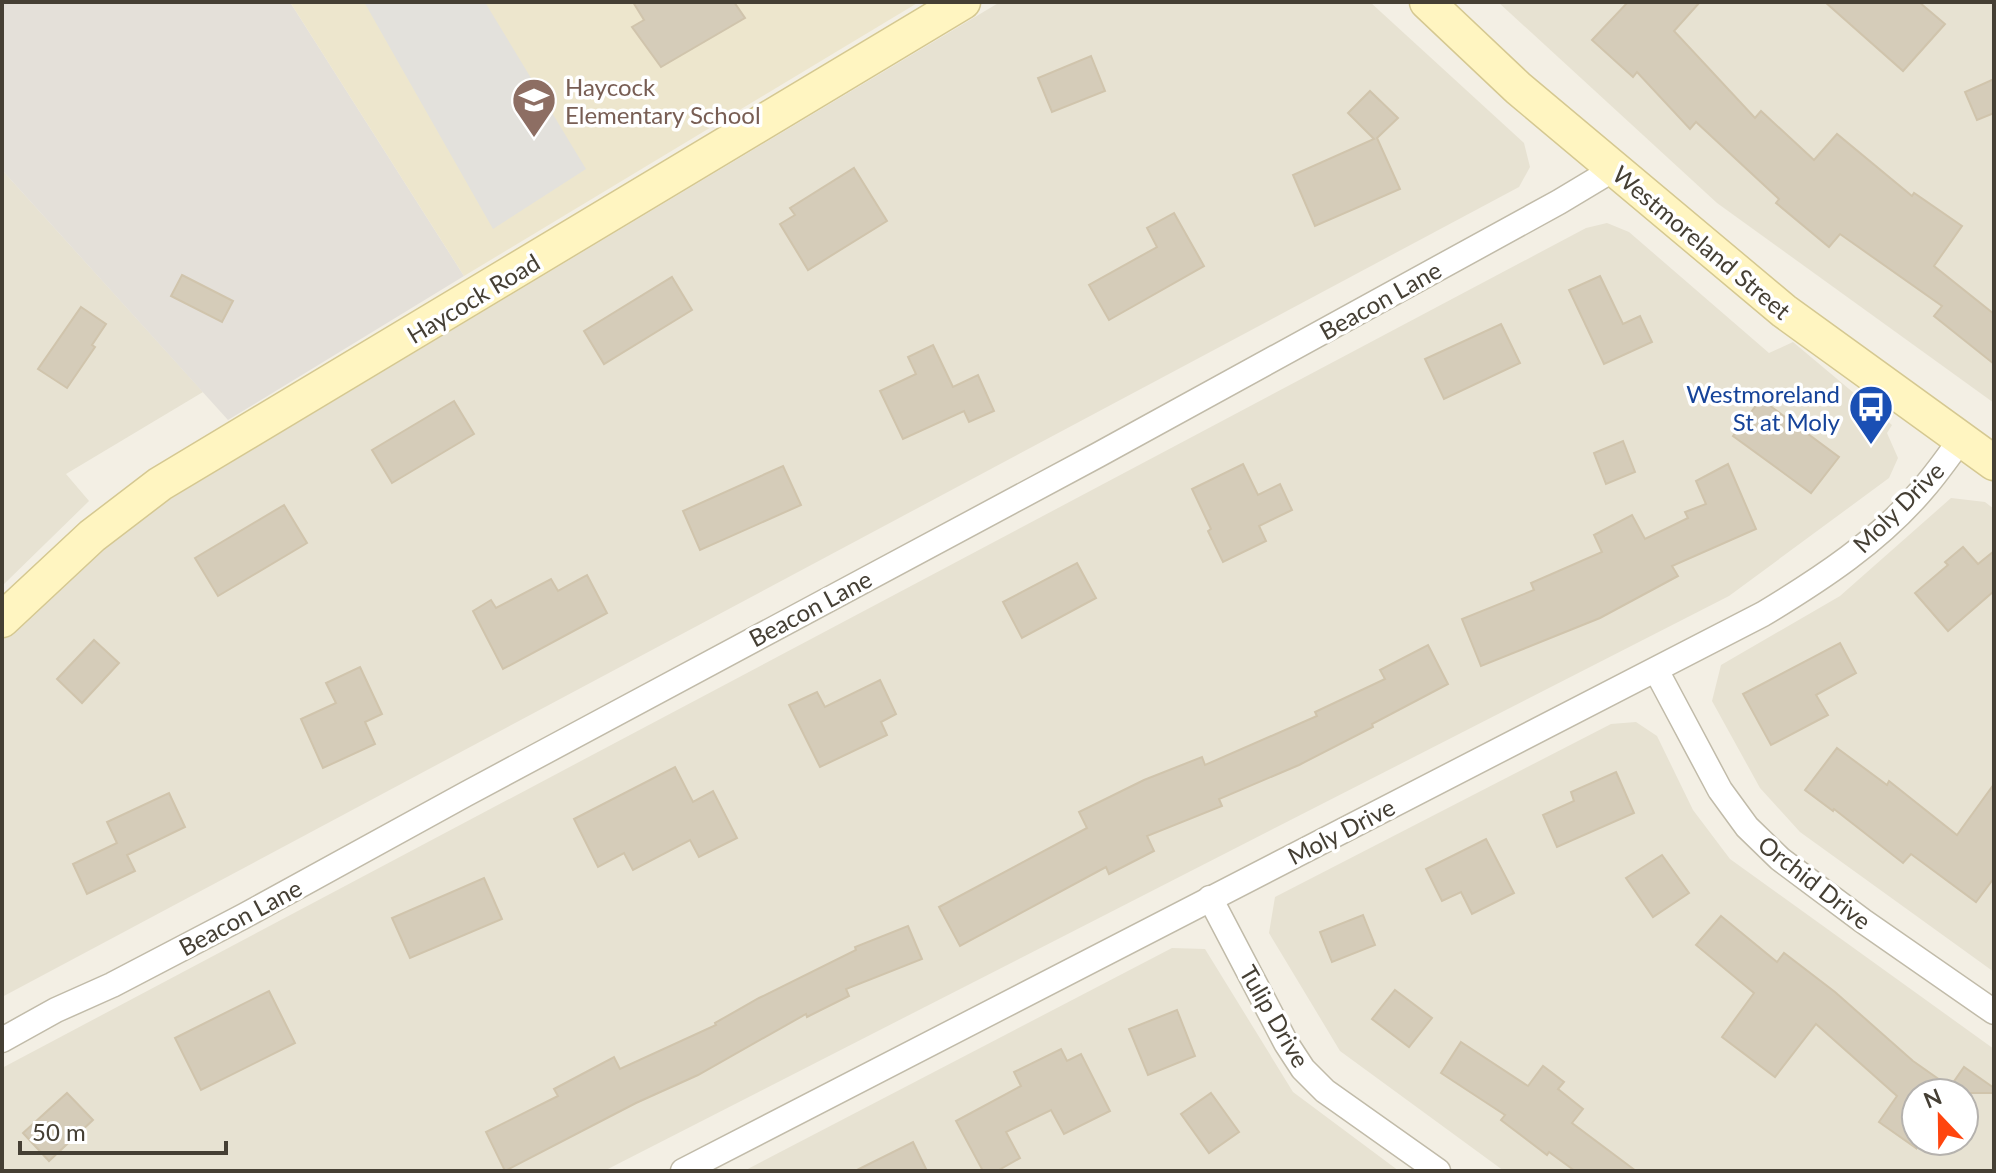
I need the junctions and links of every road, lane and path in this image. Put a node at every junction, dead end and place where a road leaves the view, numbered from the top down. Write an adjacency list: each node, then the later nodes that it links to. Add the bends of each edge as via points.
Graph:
1 (963, 2): 6 (main road, Haycock Road, via 160,484 92,536)
2 (1427, 2): 3 (main road, Westmoreland Street)
3 (1614, 169): 4 (main road, Westmoreland Street, via 1784,311); 10 (street, Beacon Lane, via 1084,463 244,916)
4 (1961, 439): 5 (main road, Westmoreland Street); 7 (street, Moly Drive, via 1923,489 1822,578)
5 (1994, 463)
6 (2, 620)
7 (1656, 670): 8 (street, Moly Drive); 9 (street, Orchid Drive, via 1720,790 1747,827 1804,877)
8 (1210, 898): 11 (street, Moly Drive); 12 (street, Tulip Drive, via 1303,1069 1325,1091)
9 (1994, 1012)
10 (2, 1040)
11 (683, 1171)
12 (1438, 1171)

